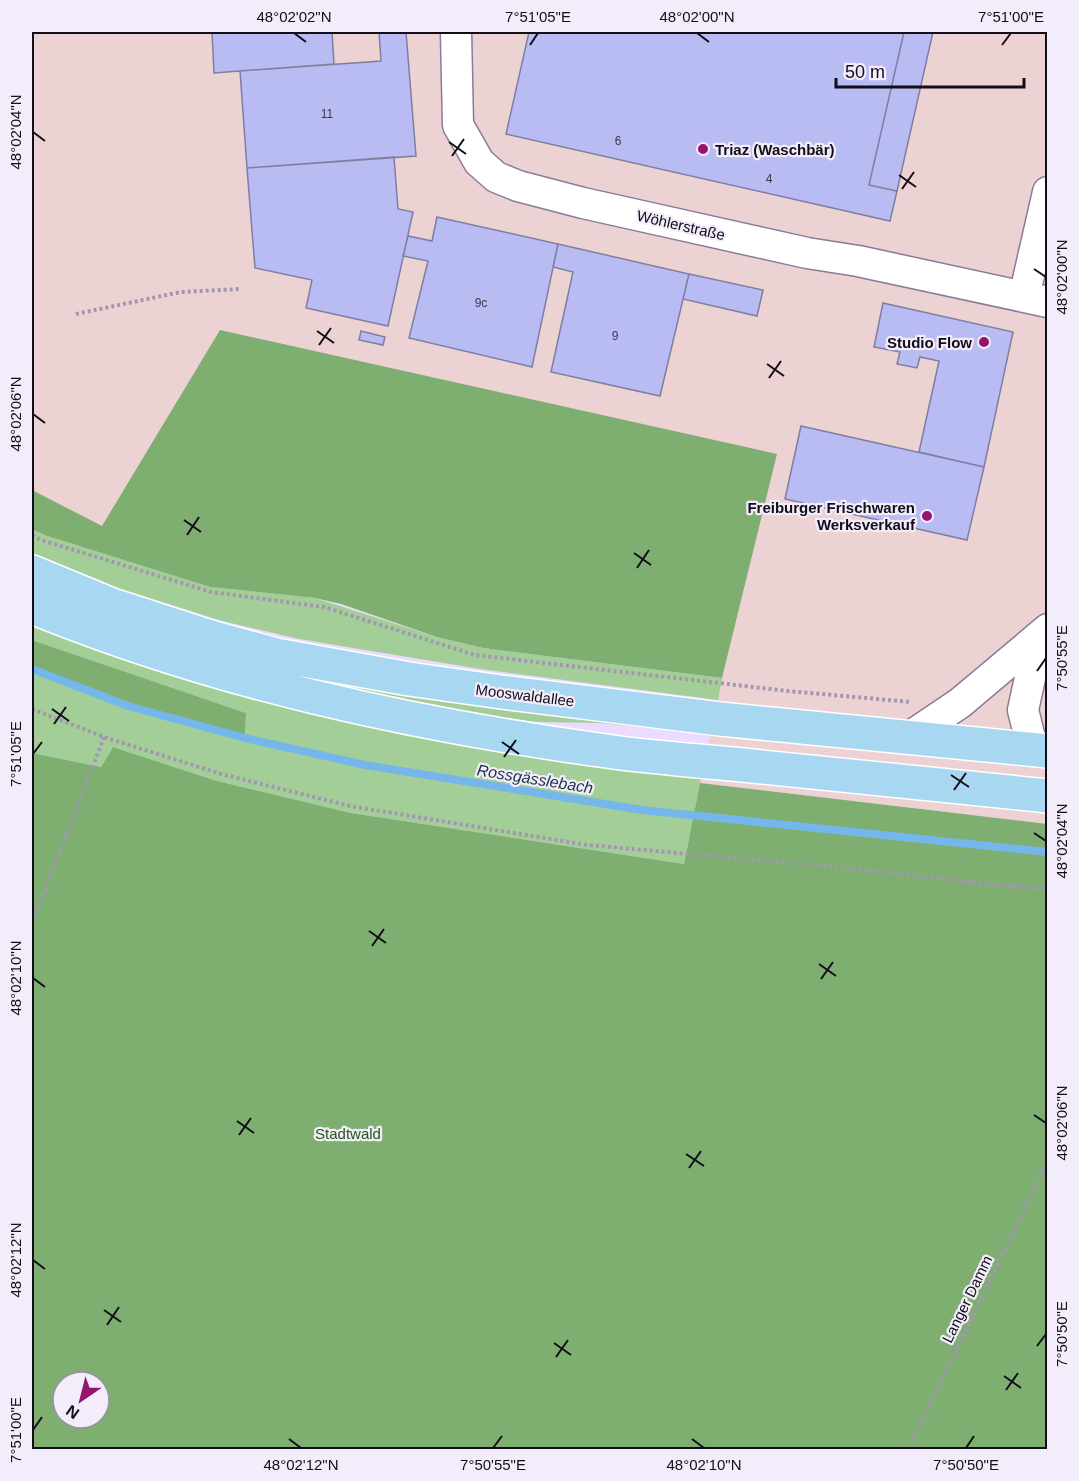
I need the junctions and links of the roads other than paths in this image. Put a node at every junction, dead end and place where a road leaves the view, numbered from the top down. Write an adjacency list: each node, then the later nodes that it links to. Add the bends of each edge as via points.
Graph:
1 (456, 32): 3 (street, Wöhlerstraße, via 458,125 479,162 496,177 583,203)
2 (1047, 192): 3 (street, Wöhlerstraße)
3 (1036, 299)
4 (32, 572): 8 (main road, Mooswaldallee, via 112,605 288,657 513,694 720,719)
5 (32, 608): 10 (main road, via 91,632 219,673 429,723 609,752)
6 (1043, 633): 8 (street, via 960,704); 9 (street, via 1023,710)
7 (1047, 721): 9 (street)
8 (911, 736): 9 (main road, Mooswaldallee)
9 (1040, 750): 10 (street)
10 (1038, 795)

